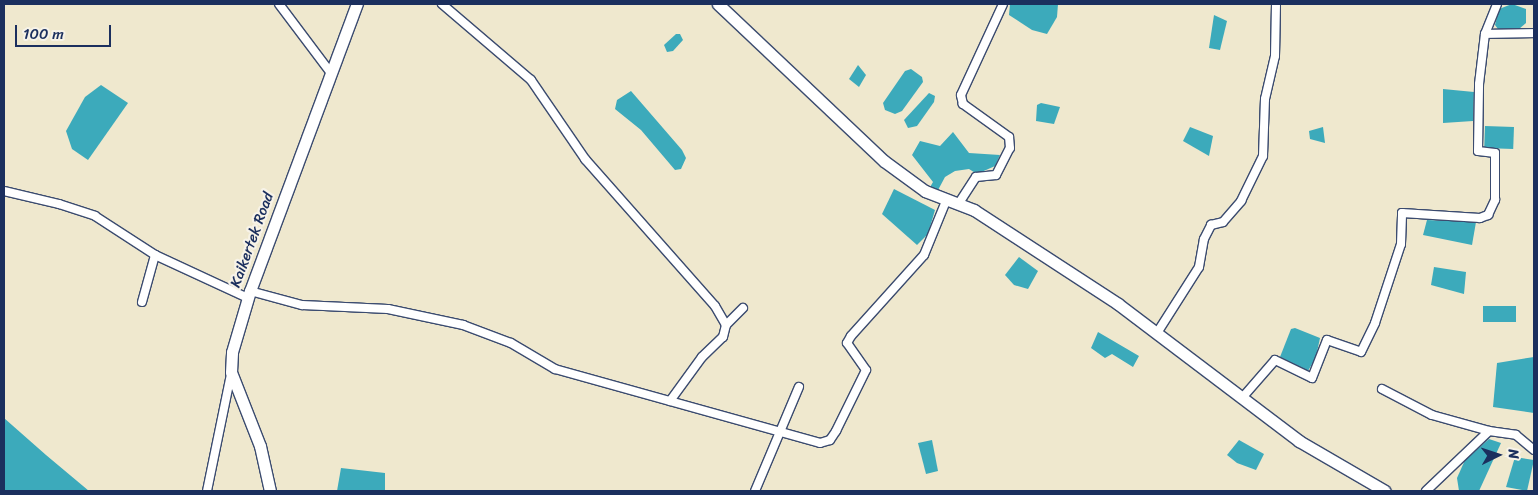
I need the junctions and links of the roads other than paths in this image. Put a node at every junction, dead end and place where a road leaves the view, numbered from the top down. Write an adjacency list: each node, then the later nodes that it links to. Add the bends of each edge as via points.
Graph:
1 (279, 4): 10 (street)
2 (356, 4): 10 (main road, Kaikertek Road)
3 (442, 4): 18 (street, via 531,80 585,159 715,306)
4 (718, 4): 12 (main road, via 884,161 925,191)
5 (1003, 4): 13 (street, via 961,95 963,104 1009,138 1010,148 996,175 976,177)
6 (1276, 4): 19 (street, via 1275,56 1265,99 1263,156 1240,202 1223,222 1211,225 1204,239 1199,267)
7 (1497, 4): 9 (street)
8 (1534, 33): 9 (street)
9 (1485, 34): 23 (street, via 1478,84 1478,151 1495,153 1495,200 1488,215 1480,218 1402,213 1401,244 1375,323 1361,352 1327,340 1312,378 1275,360)
10 (330, 72): 15 (main road, Kaikertek Road)
11 (4, 191): 14 (street, via 95,216)
12 (946, 201): 13 (main road); 26 (street, via 924,255 848,344 866,370 830,440 820,443)
13 (959, 204): 19 (main road, via 974,210)
14 (155, 254): 15 (street); 16 (street)
15 (248, 294): 20 (main road, Kaikertek Road, via 232,352); 24 (street, via 302,305 388,310 463,325 511,343 556,369)
16 (142, 302)
17 (743, 308): 18 (street)
18 (726, 325): 24 (street, via 722,337 702,357)
19 (1157, 333): 23 (main road)
20 (231, 372): 29 (street); 30 (main road, Kaikertek Road, via 260,446)
21 (799, 387): 26 (street)
22 (1382, 389): 25 (street, via 1432,415)
23 (1242, 398): 28 (main road, via 1299,441)
24 (670, 401): 26 (street)
25 (1490, 431): 27 (street, via 1516,435); 32 (street)
26 (778, 434): 31 (street)
27 (1534, 450)
28 (1380, 490)
29 (207, 491)
30 (270, 491)
31 (755, 491)
32 (1426, 491)

